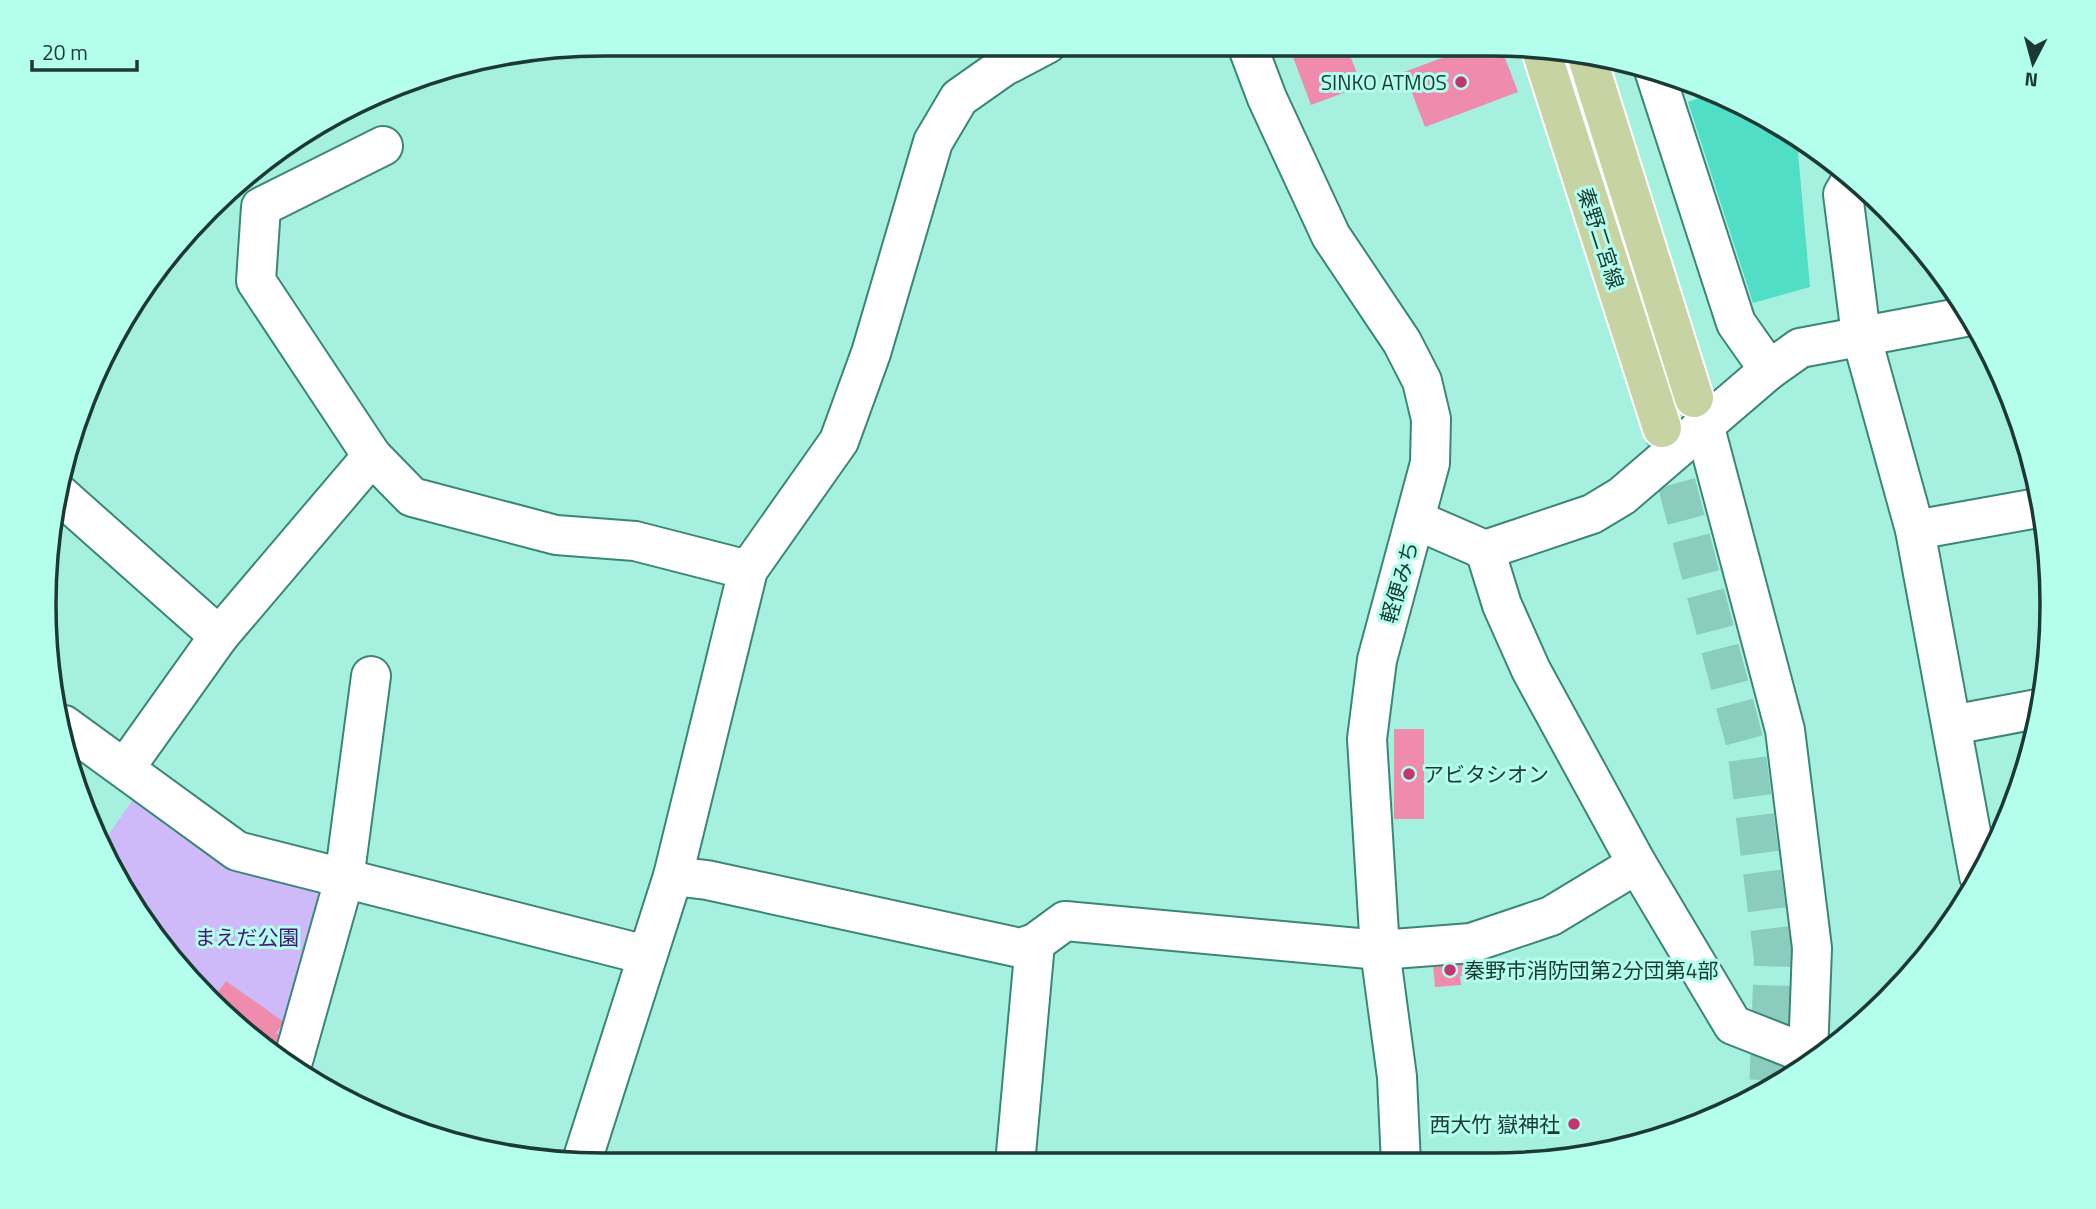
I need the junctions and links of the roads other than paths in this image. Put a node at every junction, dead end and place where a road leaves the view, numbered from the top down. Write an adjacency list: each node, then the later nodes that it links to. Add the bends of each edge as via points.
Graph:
1 (1024, 56): 19 (street, via 959,98 933,142 872,353 839,441)
2 (1251, 56): 16 (street, 軽便みち, via 1331,236 1402,342 1422,381 1431,419 1430,463)
3 (1544, 59): 12 (main road, 秦野二宮線)
4 (1590, 65): 11 (main road, 秦野二宮線)
5 (1658, 82): 10 (street, via 1737,324)
6 (383, 146): 13 (street, via 261,207 256,281)
7 (1847, 187): 9 (street, via 1843,194)
8 (1959, 318): 9 (street)
9 (1861, 335): 10 (street, via 1800,348); 17 (street)
10 (1769, 370): 11 (street)
11 (1699, 411): 18 (street, via 1622,496 1592,514); 33 (street, via 1785,730 1812,948)
12 (1662, 429)
13 (372, 456): 19 (street, via 412,497 556,535 635,541); 20 (street)
14 (66, 500): 20 (street)
15 (2031, 509): 17 (street)
16 (1416, 520): 18 (street); 31 (street, 軽便みち, via 1377,660 1367,739)
17 (1915, 530): 23 (street)
18 (1485, 550): 27 (street, via 1502,605 1531,670)
19 (748, 570): 28 (street)
20 (219, 636): 25 (street)
21 (371, 676): 29 (street)
22 (2029, 710): 23 (street)
23 (1952, 725): 26 (street)
24 (71, 730): 25 (street)
25 (125, 768): 29 (street, via 237,851)
26 (1976, 861)
27 (1637, 864): 31 (street, via 1551,916 1471,943); 34 (street, via 1733,1026)
28 (673, 876): 30 (street, via 1020,948); 32 (street)
29 (344, 880): 32 (street); 35 (street)
30 (1035, 943): 31 (street, via 1065,920); 37 (street)
31 (1380, 950): 38 (street, 軽便みち, via 1397,1077)
32 (646, 955): 36 (street)
33 (1812, 1049)
34 (1806, 1054)
35 (294, 1057)
36 (585, 1152)
37 (1016, 1153)
38 (1400, 1153)

